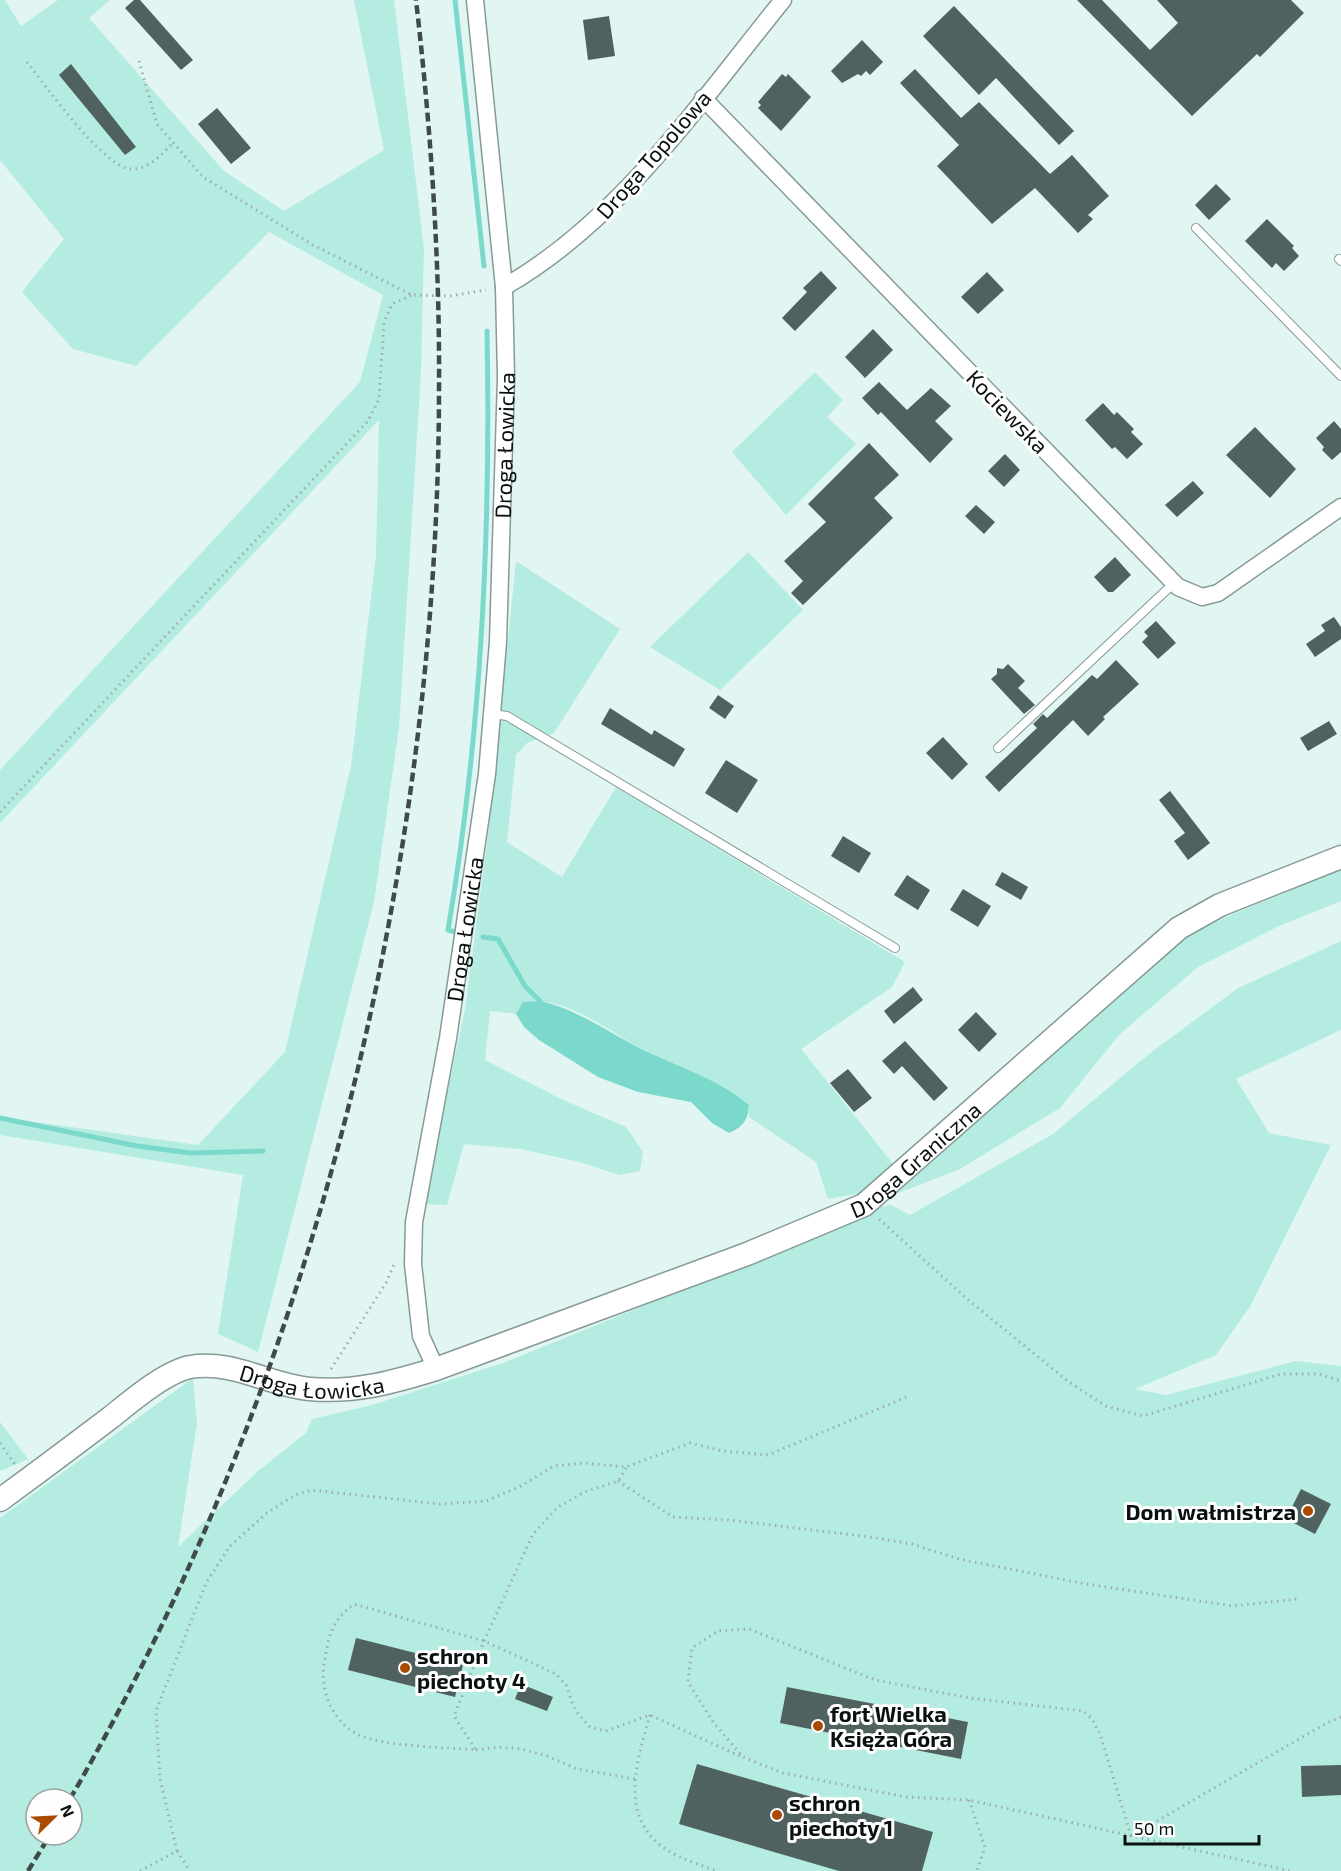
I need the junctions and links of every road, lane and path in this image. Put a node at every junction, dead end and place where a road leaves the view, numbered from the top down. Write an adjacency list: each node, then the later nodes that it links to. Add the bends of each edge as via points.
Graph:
1 (475, 0): 8 (street, Droga Łowicka)
2 (783, 0): 5 (street, Droga Topolowa)
3 (139, 61): 6 (path, via 157,124)
4 (27, 62): 6 (path, via 77,125 116,165 133,170 152,163)
5 (703, 98): 8 (street, Droga Topolowa, via 651,161 581,234 538,267); 12 (street, Kociewska)
6 (173, 143): 9 (path, via 204,177 265,217 362,272)
7 (1196, 228): 10 (lane)
8 (504, 286): 9 (path, via 450,296); 13 (street, Droga Łowicka, via 506,388)
9 (412, 295): 15 (path, via 392,304 384,322 379,399 368,421)
10 (1341, 376)
11 (1341, 507): 12 (street, Kociewska, via 1210,596 1192,595)
12 (1174, 583): 14 (lane)
13 (492, 714): 17 (lane, via 507,716); 20 (street, Droga Łowicka, via 487,774 448,1038 414,1222 413,1264 421,1336)
14 (999, 748)
15 (0, 812)
16 (1341, 857): 18 (street, Droga Graniczna, via 1220,905 1179,928)
17 (895, 948)
18 (864, 1205): 20 (street, Droga Graniczna, via 747,1254); 21 (path, via 966,1299 1068,1382 1106,1406 1143,1416 1281,1374 1318,1374)
19 (400, 1253): 22 (path, via 335,1365)
20 (436, 1369): 22 (street, Droga Łowicka, via 361,1389)
21 (1341, 1381)
22 (309, 1389): 26 (street, Droga Łowicka, via 238,1368 188,1368 145,1392)
23 (909, 1396): 25 (path, via 768,1455 690,1443)
24 (0, 1443): 26 (path)
25 (626, 1467): 27 (path); 38 (path, via 584,1463 554,1466 486,1501 465,1503 440,1504 311,1490 267,1513 230,1546 206,1583 156,1711 160,1779)
26 (26, 1481): 28 (street, Droga Łowicka)
27 (618, 1481): 29 (path, via 673,1517 863,1536 1086,1584 1233,1606); 30 (path, via 585,1492 558,1507 533,1534)
28 (0, 1500)
29 (1297, 1599)
30 (484, 1641): 31 (path, via 556,1674 566,1685 575,1710 590,1728 606,1731); 33 (path, via 454,1716); 33 (path, via 354,1604 332,1625 324,1667 323,1689 329,1703 342,1723 358,1734 384,1741)
31 (650, 1715): 34 (path); 35 (path)
32 (1341, 1717): 37 (path)
33 (476, 1750): 35 (path, via 522,1749 577,1769)
34 (743, 1757): 36 (path, via 783,1773 884,1793); 37 (path, via 713,1722 688,1682 692,1648 718,1631 749,1629 875,1680 970,1698 1083,1711 1100,1734)
35 (635, 1779): 41 (path, via 635,1800 643,1830 676,1856)
36 (969, 1800): 37 (path); 42 (path, via 985,1847)
37 (1131, 1836): 43 (path)
38 (177, 1851): 39 (path); 40 (path)
39 (140, 1871)
40 (190, 1871)
41 (717, 1871)
42 (977, 1871)
43 (1291, 1871)

